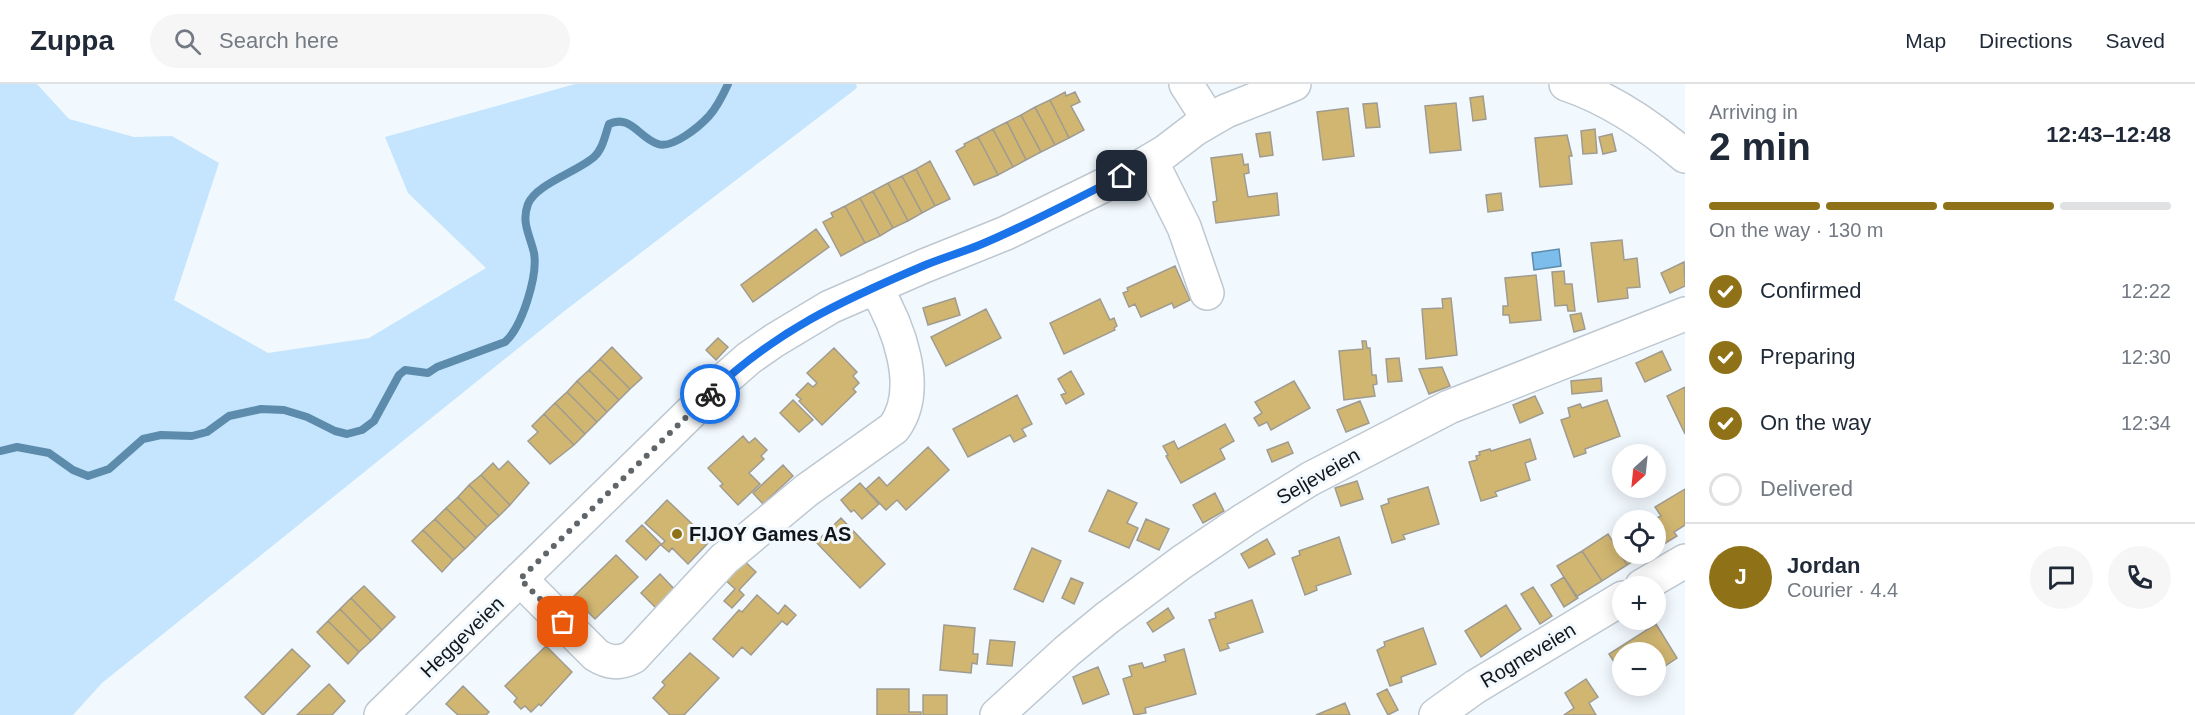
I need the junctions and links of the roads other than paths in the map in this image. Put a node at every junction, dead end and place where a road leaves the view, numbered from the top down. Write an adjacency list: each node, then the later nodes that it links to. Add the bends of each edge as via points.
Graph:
1 (1186, 84): 4 (street)
2 (1294, 84): 4 (street, Heggeveien)
3 (1566, 84): 5 (street)
4 (1209, 120): 6 (street, Heggeveien)
5 (1678, 139)
6 (1150, 161): 7 (street, Heggeveien, via 983,243); 8 (street, via 1184,227)
7 (875, 287): 12 (street, Heggeveien, via 805,321 749,358); 12 (street, via 890,312 908,381 908,398 901,419 724,559 633,657 617,663 596,655)
8 (1207, 293)
9 (1685, 314): 15 (street, Seljeveien, via 1449,407 1310,479 1208,544 1107,618)
10 (1685, 561): 11 (street)
11 (1659, 576)
12 (520, 579): 14 (street, Heggeveien)
13 (1612, 605): 16 (street, Rogneveien)
14 (398, 710)
15 (997, 715)
16 (1436, 715)

